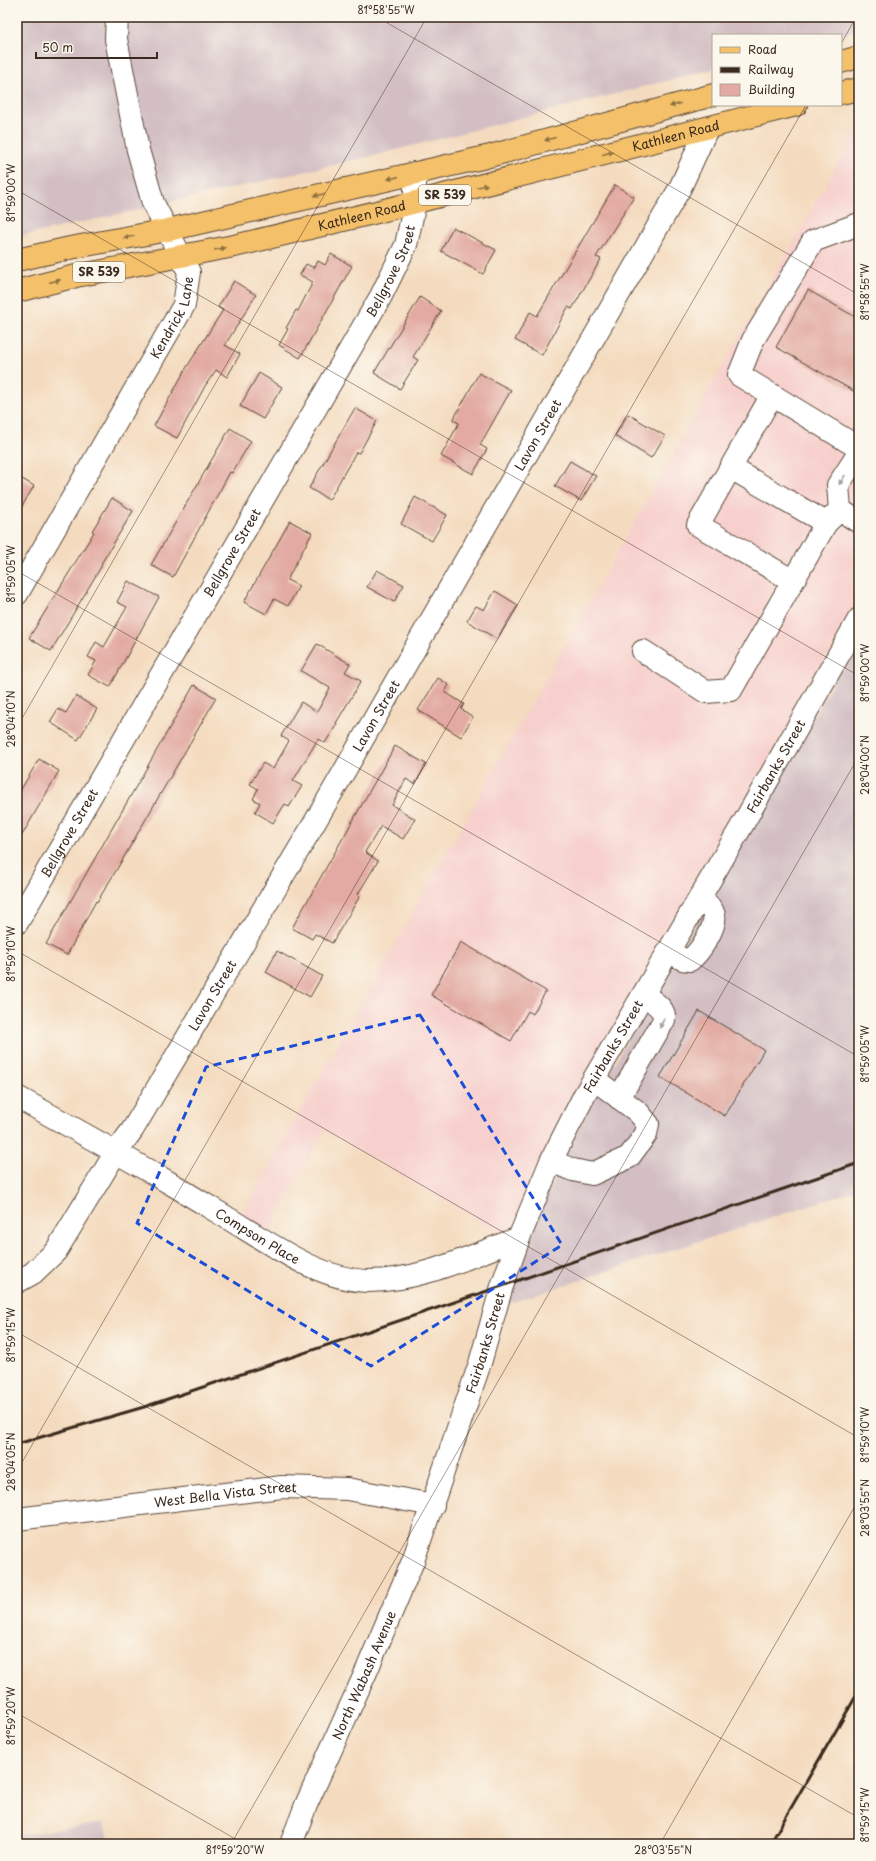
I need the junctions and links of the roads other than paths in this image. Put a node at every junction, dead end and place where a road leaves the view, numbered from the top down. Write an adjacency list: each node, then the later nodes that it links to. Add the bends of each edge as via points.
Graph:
1 (117, 17): 12 (street, Kendrick Lane, via 116,39 138,150 153,202)
2 (859, 58): 3 (main road)
3 (842, 62)
4 (859, 88): 5 (main road)
5 (842, 93)
6 (712, 95): 9 (main road, SR 539, one-way to 9, via 486,157)
7 (792, 106): 8 (main road, Kathleen Road / SR 539)
8 (707, 129): 10 (main road, Kathleen Road / SR 539, one-way to 8); 31 (street, Lavon Street, via 680,188 322,808 133,1129)
9 (415, 173): 10 (street, Bellgrove Street); 12 (main road, SR 539, one-way to 12)
10 (415, 203): 13 (main road, Kathleen Road / SR 539, one-way to 10, via 234,246); 26 (street, Bellgrove Street, via 406,245 381,296)
11 (859, 224): 16 (street, via 814,241 753,340 740,376)
12 (168, 230): 13 (street, Kendrick Lane); 14 (main road, SR 539, one-way to 14)
13 (181, 255): 15 (main road, Kathleen Road / SR 539, one-way to 13); 23 (street, Kendrick Lane, via 189,272 184,306)
14 (17, 260)
15 (17, 290)
16 (772, 395): 17 (street); 19 (street)
17 (859, 448)
18 (859, 453): 20 (street, one-way to 20, via 838,485)
19 (731, 468): 20 (street); 22 (street, via 698,525)
20 (833, 517): 21 (street); 22 (street)
21 (859, 522)
22 (793, 581): 25 (street, via 731,690 706,692)
23 (17, 594)
24 (859, 619): 27 (street, Fairbanks Street)
25 (643, 651)
26 (17, 923)
27 (644, 995): 28 (street, Fairbanks Street); 30 (street, one-way to 30, via 662,1010 664,1020)
28 (594, 1079): 30 (street); 32 (street, Fairbanks Street)
29 (17, 1097): 31 (street, Compson Place)
30 (619, 1098): 32 (street, via 638,1112 648,1124 646,1134 629,1157 592,1174)
31 (116, 1152): 33 (street, Compson Place, via 283,1251 322,1271 343,1278 367,1281 417,1276); 34 (street, Lavon Street, via 56,1251 33,1273)
32 (551, 1161): 33 (street, Fairbanks Street)
33 (519, 1238): 35 (street, Fairbanks Street)
34 (17, 1282)
35 (433, 1505): 36 (street, West Bella Vista Street, via 347,1489 282,1487); 37 (street, North Wabash Avenue, via 413,1561)
36 (17, 1519)
37 (291, 1844)

